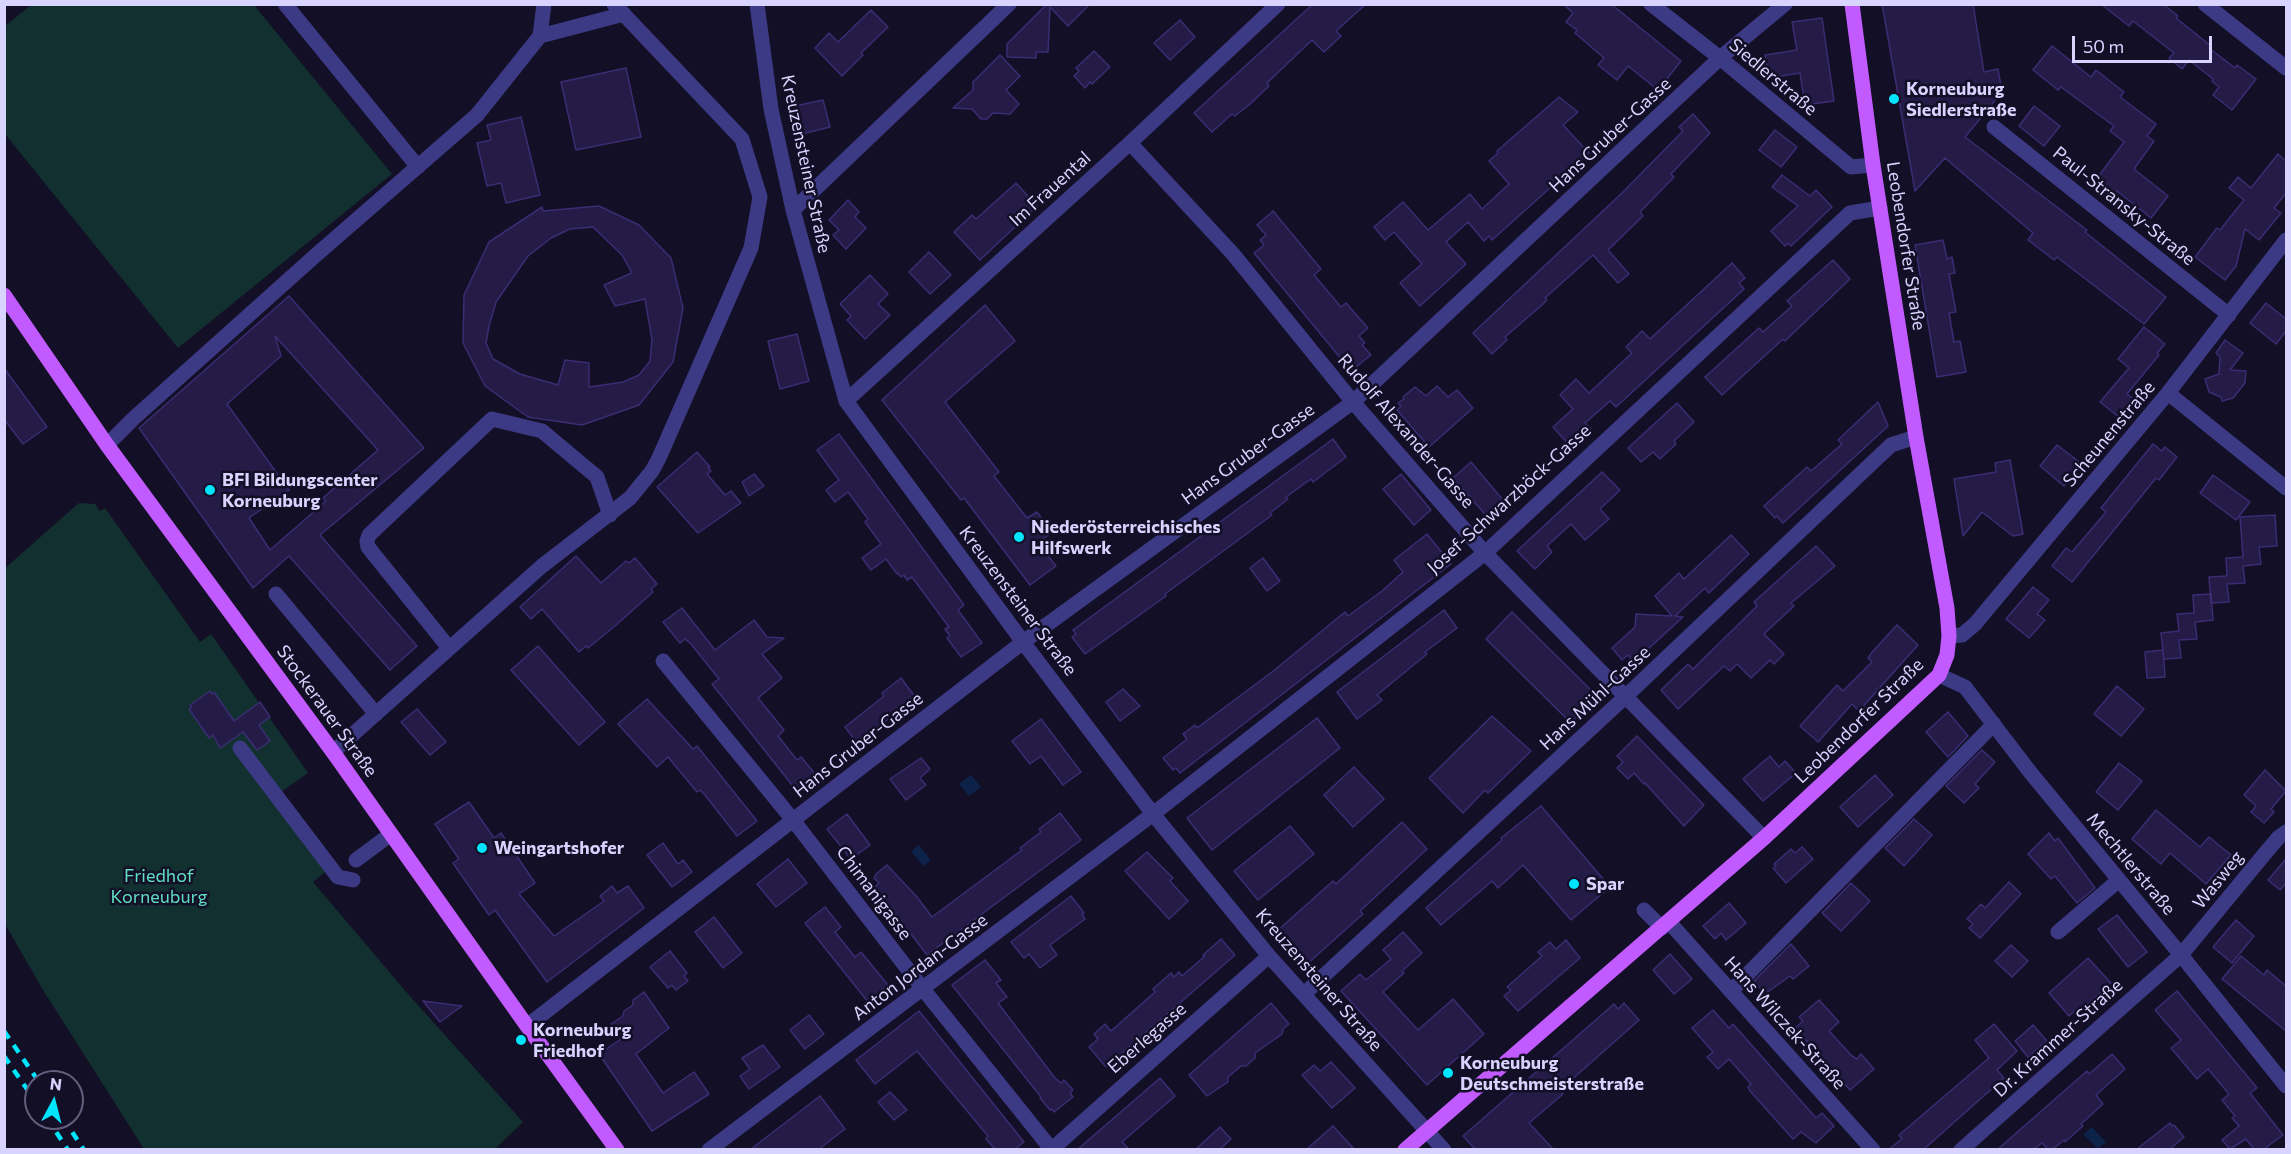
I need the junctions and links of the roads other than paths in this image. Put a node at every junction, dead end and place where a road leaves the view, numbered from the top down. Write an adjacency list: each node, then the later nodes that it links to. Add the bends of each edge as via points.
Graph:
1 (285, 4): 17 (street)
2 (544, 4): 11 (street)
3 (757, 4): 19 (street, Kreuzensteiner Straße, via 771,109)
4 (1009, 4): 19 (street)
5 (1278, 4): 15 (street, Im Frauental)
6 (1651, 4): 12 (street, Siedlerstraße)
7 (1785, 4): 12 (street, Hans Gruber-Gasse)
8 (1852, 4): 16 (main road, Leobendorfer Straße)
9 (2205, 4): 13 (street)
10 (619, 9): 11 (street); 29 (street, via 742,139 760,197 751,248 659,458 630,498)
11 (540, 36): 17 (street, via 477,115)
12 (1720, 58): 16 (street, Siedlerstraße, via 1851,167); 25 (street, Hans Gruber-Gasse)
13 (2286, 69)
14 (1994, 127): 22 (street, Paul-Stransky-Straße)
15 (1130, 143): 24 (street, Im Frauental); 25 (street, Rudolf Alexander-Gasse, via 1233,254)
16 (1873, 165): 18 (main road, Leobendorfer Straße)
17 (418, 167): 27 (street)
18 (1880, 208): 26 (main road, Leobendorfer Straße); 30 (street, Josef-Schwarzböck-Gasse, via 1850,213)
19 (793, 210): 24 (street, Kreuzensteiner Straße)
20 (2286, 240): 22 (street, Scheunenstraße)
21 (4, 295): 27 (main road, Stockerauer Straße)
22 (2229, 315): 23 (street, Scheunenstraße)
23 (2168, 393): 28 (street); 32 (street, Scheunenstraße, via 1976,624 1962,634)
24 (846, 401): 33 (street, Kreuzensteiner Straße)
25 (1353, 402): 30 (street, Rudolf Alexander-Gasse); 33 (street, Hans Gruber-Gasse)
26 (1916, 437): 32 (main road, Leobendorfer Straße); 37 (street, Hans Mühl-Gasse, via 1891,445)
27 (107, 445): 41 (main road, Stockerauer Straße)
28 (2286, 488)
29 (610, 515): 34 (street, via 542,566); 34 (street, via 597,477 542,431 492,419 367,541)
30 (1485, 552): 37 (street, Rudolf Alexander-Gasse); 42 (street, Josef-Schwarzböck-Gasse)
31 (276, 594): 38 (street)
32 (1949, 636): 36 (main road, Leobendorfer Straße)
33 (1023, 642): 42 (street, Kreuzensteiner Straße); 43 (street, Hans Gruber-Gasse)
34 (449, 648): 38 (street)
35 (663, 661): 43 (street, Chimanigasse)
36 (1939, 675): 39 (street, Mechtlerstraße, via 1965,687); 46 (main road, Leobendorfer Straße)
37 (1624, 697): 46 (street, Rudolf Alexander-Gasse); 57 (street, Hans Mühl-Gasse)
38 (376, 714): 41 (street)
39 (1994, 724): 49 (street, Mechtlerstraße); 56 (street)
40 (240, 748): 48 (street, via 338,877)
41 (333, 752): 45 (main road, Stockerauer Straße)
42 (1153, 814): 54 (street, Kreuzensteiner Straße); 55 (street, Anton Jordan-Gasse)
43 (793, 820): 55 (street, Chimanigasse); 58 (street, Hans Gruber-Gasse)
44 (2286, 832): 53 (street, Wasweg)
45 (391, 834): 47 (street); 58 (main road, Stockerauer Straße)
46 (1764, 838): 51 (main road, Leobendorfer Straße)
47 (356, 860)
48 (353, 880)
49 (2119, 880): 52 (street); 53 (street, Mechtlerstraße)
50 (1644, 910): 51 (street, Hans Wilczek-Straße)
51 (1665, 925): 56 (street, Hans Wilczek-Straße); 60 (main road, Leobendorfer Straße)
52 (2058, 932)
53 (2181, 955): 59 (street, Mechtlerstraße); 67 (street, Dr. Krammer-Straße)
54 (1269, 956): 57 (street, Kreuzensteiner Straße); 63 (street, Eberlegasse)
55 (923, 989): 62 (street, Anton Jordan-Gasse); 63 (street, Chimanigasse)
56 (1731, 991): 66 (street, Hans Wilczek-Straße)
57 (1304, 994): 60 (street, Kreuzensteiner Straße)
58 (527, 1026): 61 (main road, Stockerauer Straße)
59 (2286, 1086)
60 (1427, 1130): 64 (main road, Leobendorfer Straße); 65 (street, Kreuzensteiner Straße)
61 (617, 1149)
62 (709, 1149)
63 (1051, 1149)
64 (1405, 1149)
65 (1444, 1149)
66 (1873, 1149)
67 (1961, 1149)

